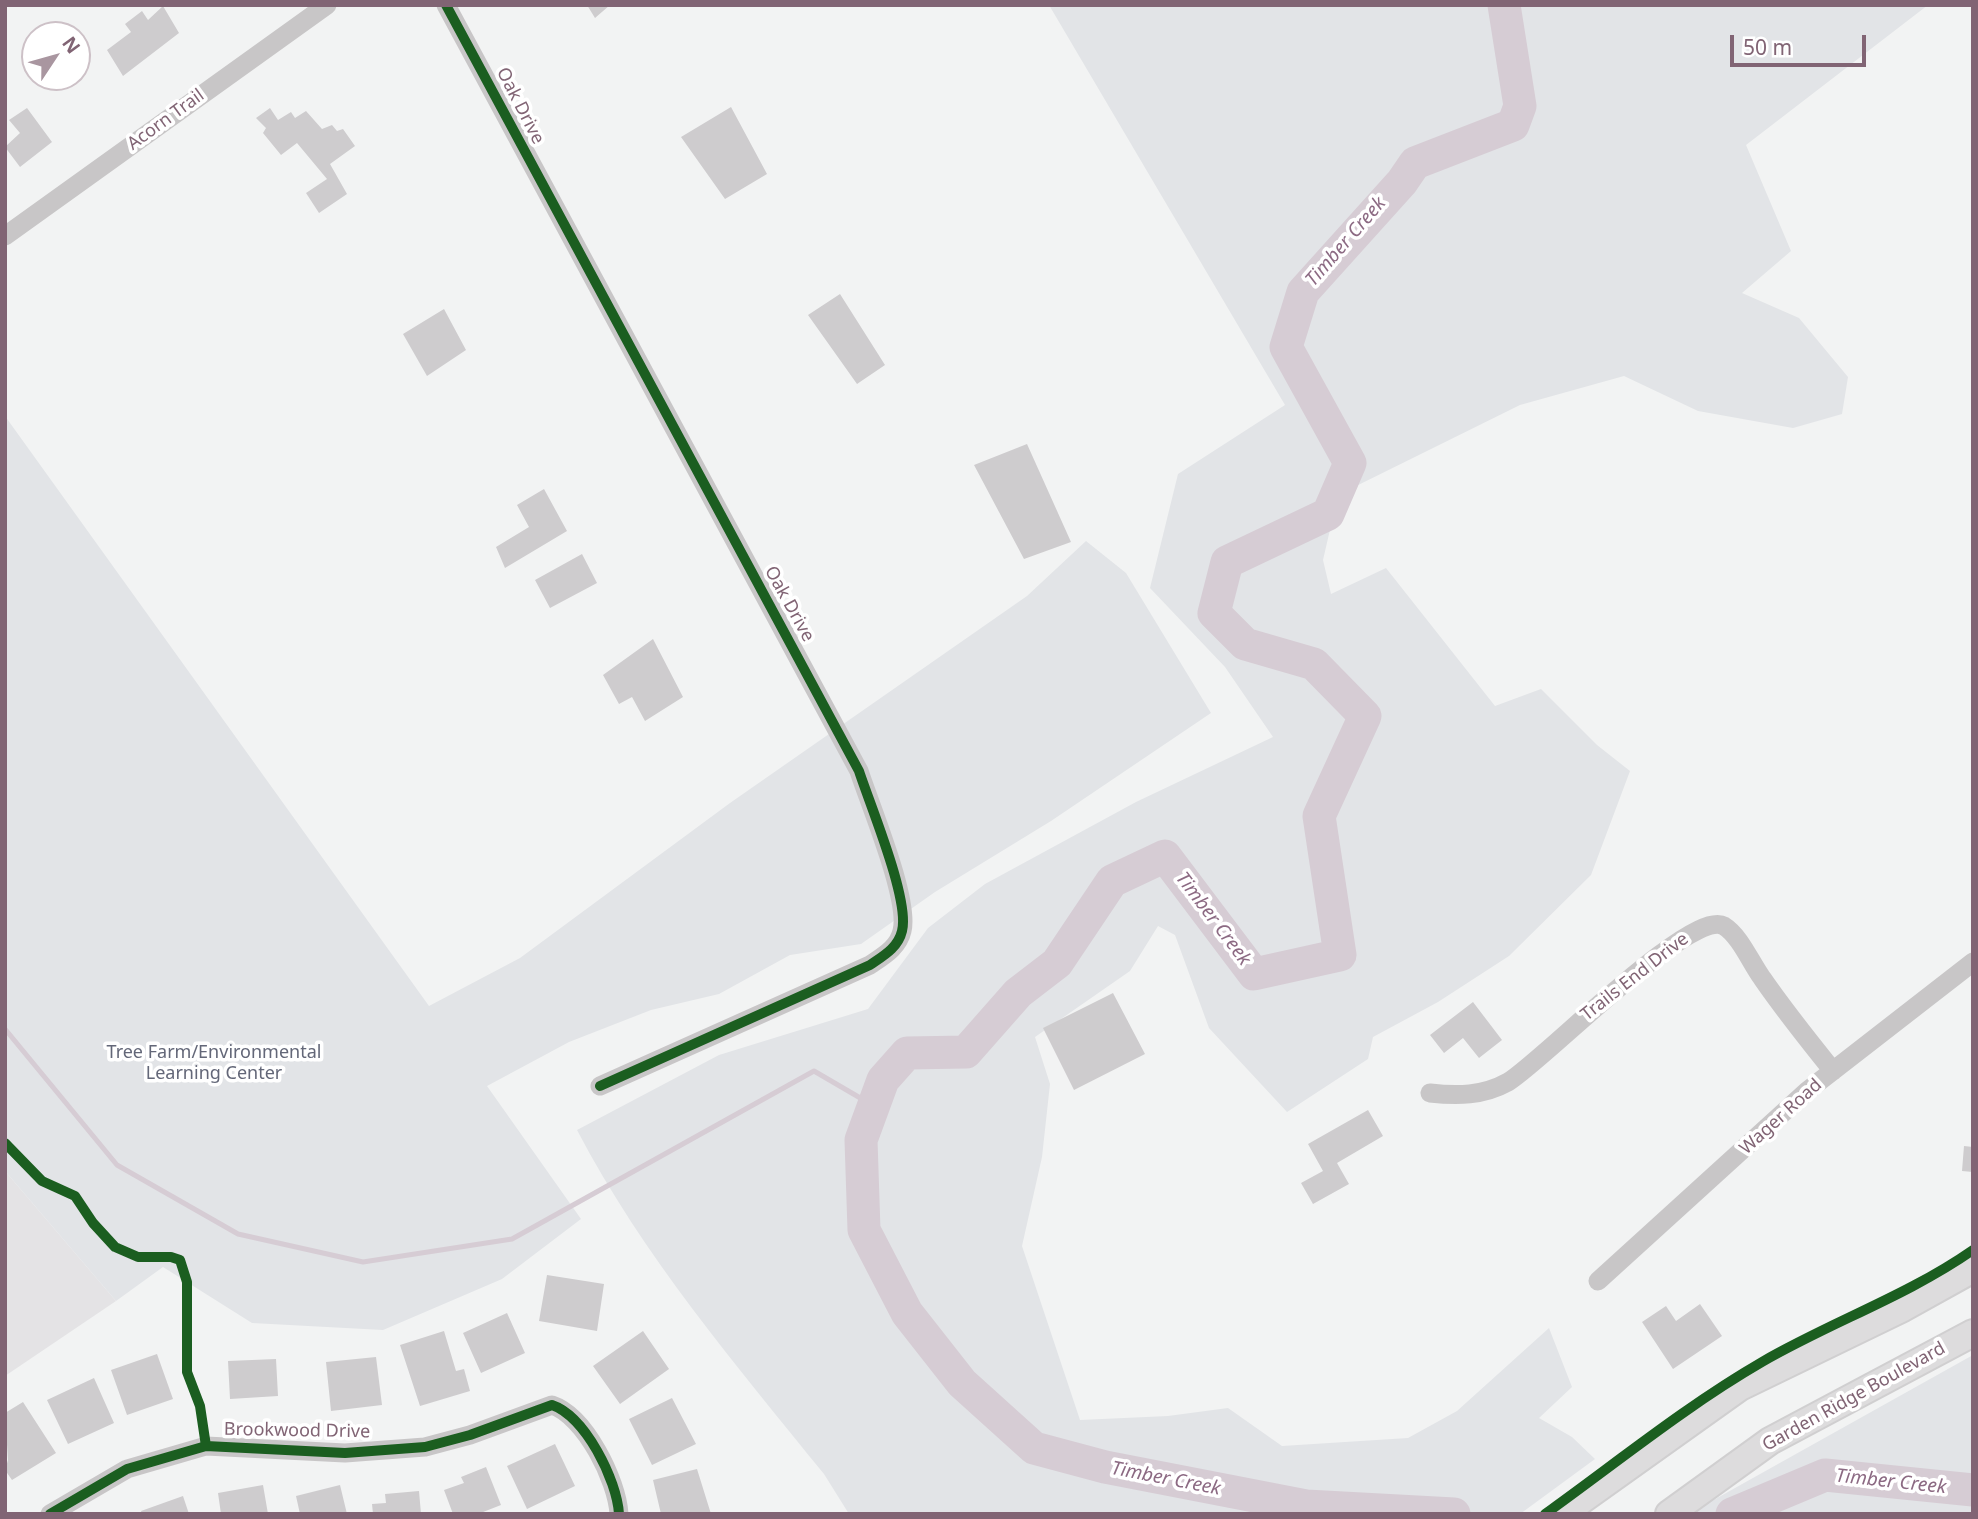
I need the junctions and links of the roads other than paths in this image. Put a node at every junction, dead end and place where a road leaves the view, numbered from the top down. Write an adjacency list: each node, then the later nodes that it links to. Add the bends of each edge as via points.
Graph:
1 (327, 5): 3 (street, Acorn Trail)
2 (446, 5): 6 (street, Oak Drive, via 859,771 904,921 896,945 870,965)
3 (5, 236)
4 (1973, 962): 5 (street, Wager Road)
5 (1833, 1071): 7 (street, Trails End Drive, via 1738,942 1724,926 1712,924 1674,943 1507,1082 1463,1097); 9 (street, Wager Road)
6 (600, 1086)
7 (1430, 1093)
8 (1973, 1269): 13 (main road, via 1740,1387)
9 (1598, 1282)
10 (1973, 1333): 14 (main road, Garden Ridge Boulevard, via 1770,1441)
11 (62, 1510): 12 (street, Brookwood Drive, via 127,1469 206,1446 345,1452 425,1447 552,1405 564,1409 594,1445)
12 (619, 1514)
13 (1562, 1514)
14 (1669, 1514)

